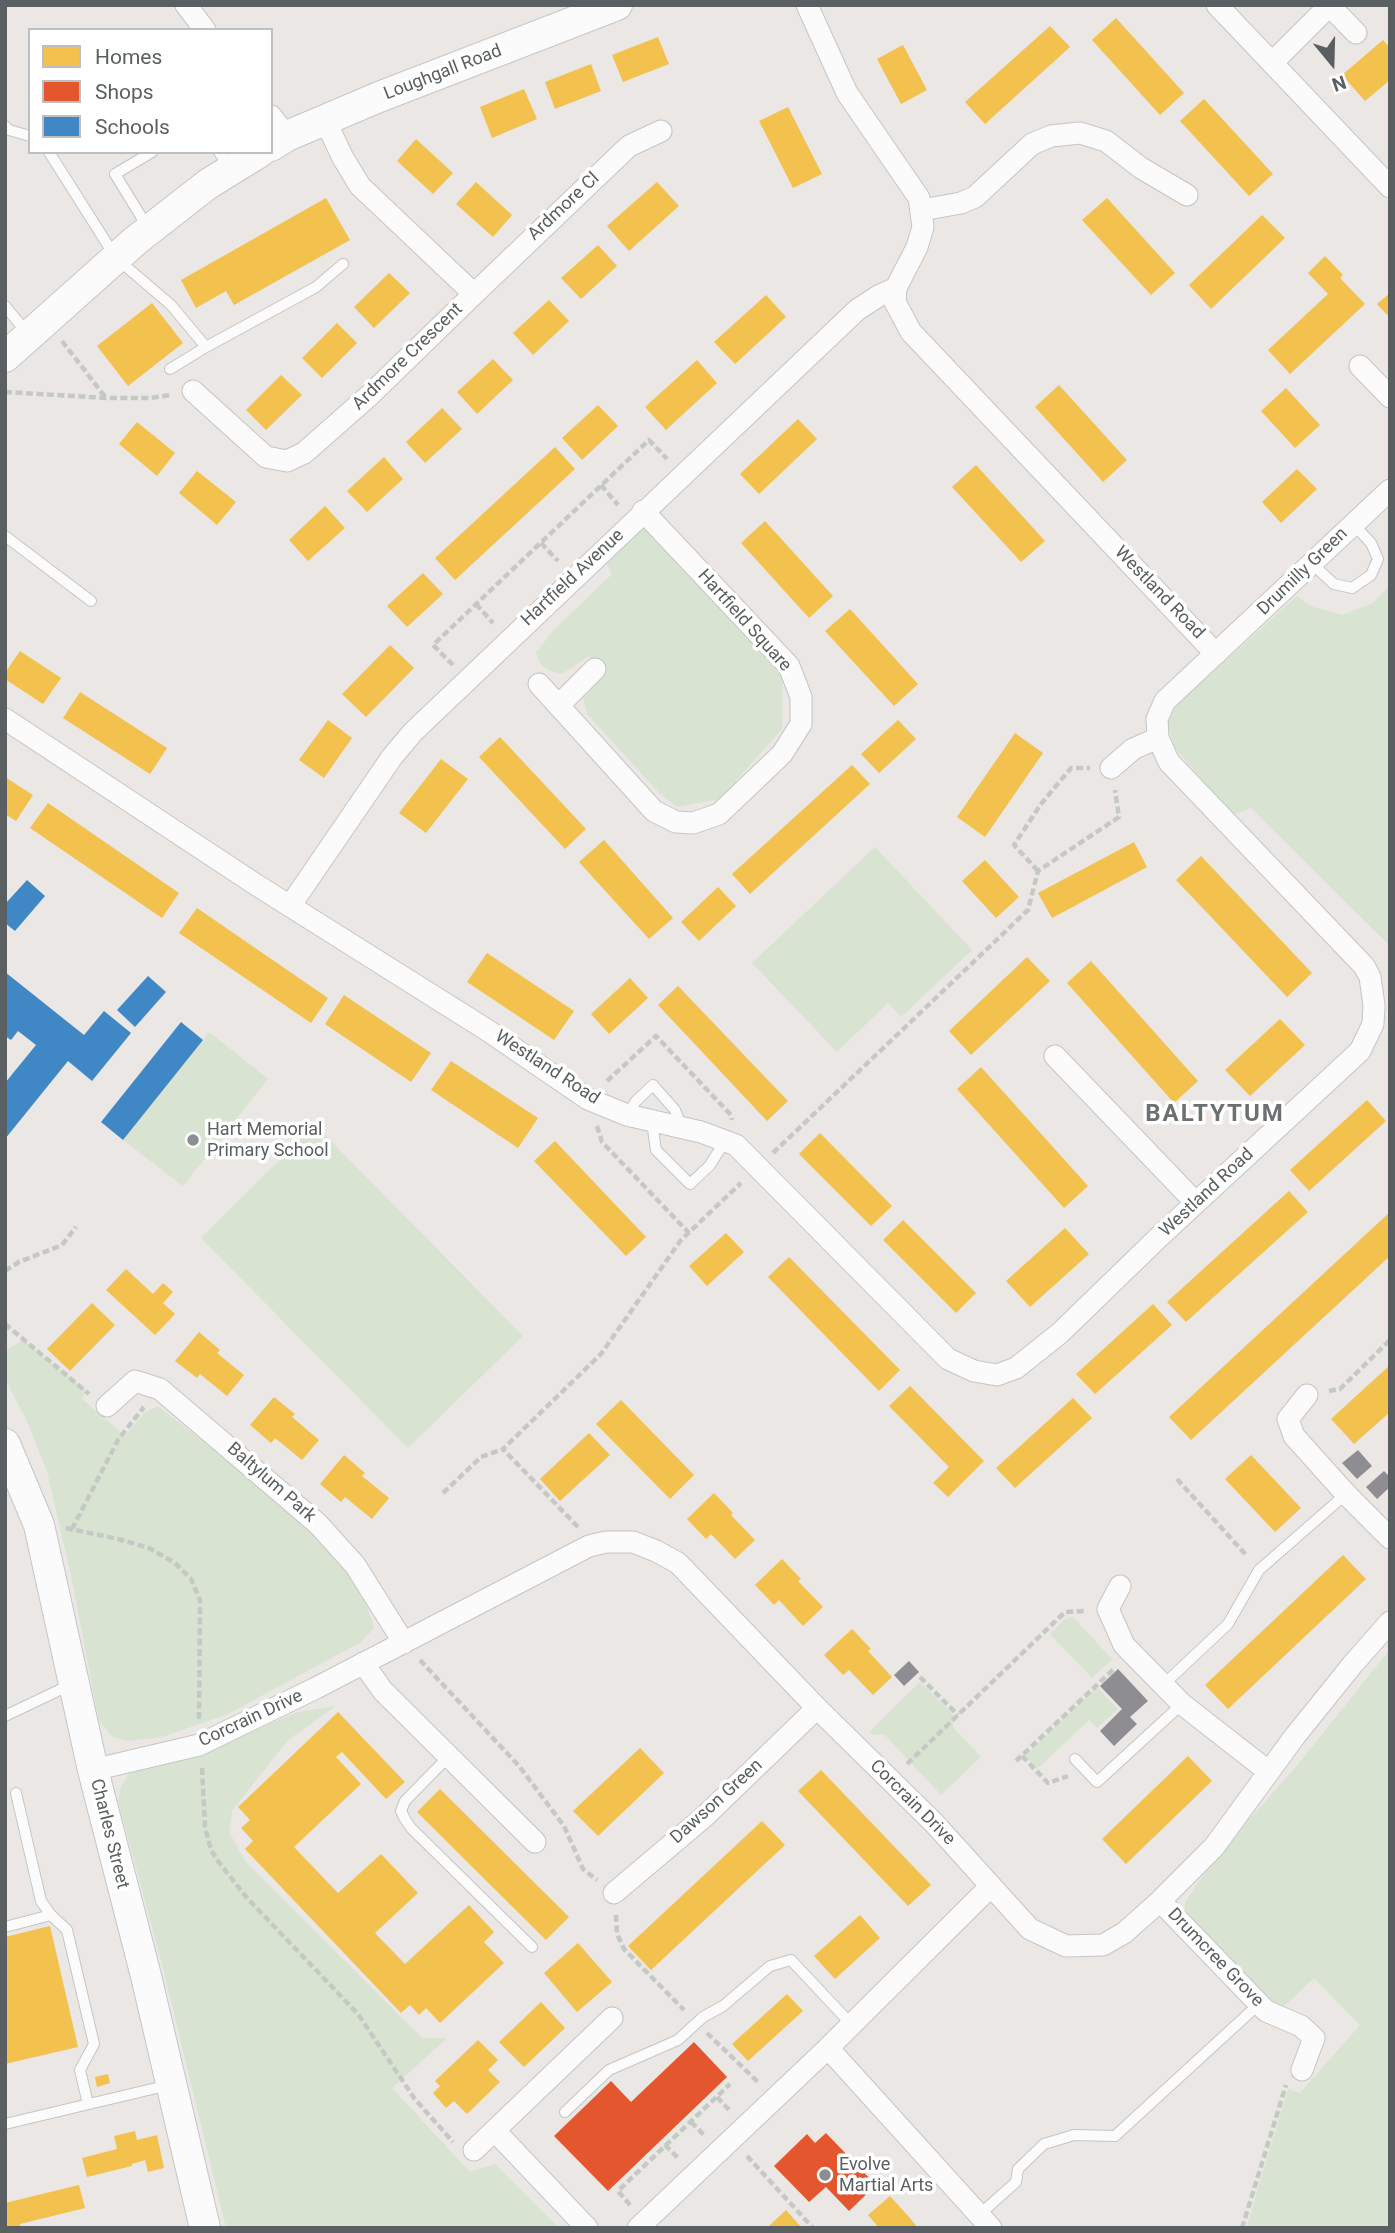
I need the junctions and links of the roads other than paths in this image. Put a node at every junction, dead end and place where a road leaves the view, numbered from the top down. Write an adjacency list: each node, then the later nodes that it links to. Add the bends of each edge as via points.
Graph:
1 (186, 5): 6 (street)
2 (617, 5): 9 (street, Loughgall Road)
3 (807, 5): 20 (street, via 847,93 900,168)
4 (1217, 5): 8 (street)
5 (1329, 6): 7 (street); 8 (street)
6 (203, 28)
7 (1356, 33)
8 (1272, 63): 18 (street)
9 (326, 120): 12 (street, Loughgall Road); 25 (street, Ardmore Crescent, via 360,186)
10 (5, 127): 13 (lane)
11 (661, 131): 25 (street, Ardmore Cl, via 629,146)
12 (276, 133)
13 (28, 135)
14 (50, 154): 22 (lane)
15 (149, 154): 21 (lane, via 116,174)
16 (252, 154): 17 (street)
17 (225, 161): 21 (street, via 208,184)
18 (1390, 187)
19 (1187, 195): 20 (street, via 1106,141 1080,133 1051,136 1032,144 975,197)
20 (922, 210): 24 (street, via 917,247)
21 (149, 229): 22 (street)
22 (116, 258): 27 (street); 28 (lane, via 171,305)
23 (343, 264): 28 (lane, via 316,286)
24 (896, 288): 35 (street, Hartfield Avenue, via 857,310); 40 (street, Westland Road, via 895,302 911,332)
25 (474, 294): 32 (street, Ardmore Crescent, via 371,394 304,453 287,461 266,457)
26 (5, 306): 27 (lane)
27 (39, 329): 29 (street)
28 (206, 347): 31 (lane)
29 (5, 357)
30 (1360, 366): 33 (street)
31 (170, 369)
32 (193, 391)
33 (1390, 397)
34 (1390, 490): 36 (street, Drumilly Green)
35 (643, 511): 43 (street, Hartfield Square, via 789,666 801,697 801,724 782,754 719,814 693,823 676,822 654,811); 47 (street, Hartfield Avenue, via 413,732)
36 (1353, 524): 38 (street, Drumilly Green); 38 (lane, via 1371,543 1378,559 1371,575 1352,588 1334,584)
37 (5, 536): 39 (lane)
38 (1312, 564): 40 (street, Drumilly Green)
39 (91, 601)
40 (1216, 653): 45 (street, Westland Road, via 1165,701 1157,719)
41 (595, 669): 43 (street)
42 (539, 684): 43 (street, Hartfield Square)
43 (559, 705)
44 (5, 719): 47 (street, Westland Road)
45 (1158, 738): 46 (street, via 1133,749); 53 (street, Westland Road, via 1169,762 1364,966 1374,1004 1373,1024 1360,1051)
46 (1111, 768)
47 (290, 906): 49 (street, Westland Road, via 588,1099)
48 (1055, 1056): 53 (street)
49 (627, 1115): 50 (street, Westland Road); 51 (lane, via 653,1086 675,1111)
50 (652, 1122): 51 (street, Westland Road); 52 (lane, via 656,1150 690,1184 710,1165)
51 (682, 1128): 52 (street, Westland Road)
52 (724, 1140): 53 (street, Westland Road, via 736,1144 948,1359 997,1375 1016,1368 1060,1333)
53 (1196, 1203)
54 (1307, 1395): 57 (street, via 1288,1419 1294,1436)
55 (107, 1406): 61 (street, Baltylum Park, via 135,1381 160,1389 318,1524 355,1564)
56 (5, 1444): 63 (street, Charles Street, via 39,1525)
57 (1346, 1494): 58 (street); 64 (lane, via 1259,1570 1228,1625)
58 (1390, 1538)
59 (1120, 1586): 64 (street, via 1108,1609 1124,1645)
60 (1390, 1622): 71 (street, Corcrain Drive)
61 (404, 1643): 62 (street, Corcrain Drive); 66 (street, Corcrain Drive, via 589,1546 634,1542 678,1563)
62 (363, 1663): 68 (street, via 383,1691); 70 (street, Corcrain Drive, via 199,1745)
63 (74, 1683): 67 (lane); 70 (street, Charles Street)
64 (1162, 1686): 65 (street)
65 (1182, 1704): 69 (lane, via 1097,1782); 71 (street)
66 (817, 1708): 74 (street, Corcrain Drive); 75 (street, Dawson Green, via 704,1817)
67 (5, 1716)
68 (449, 1756): 73 (street); 79 (lane, via 405,1801 401,1811)
69 (1075, 1759)
70 (93, 1770): 85 (street, Charles Street)
71 (1269, 1772): 76 (street, Corcrain Drive, via 1214,1847)
72 (16, 1793): 77 (lane, via 41,1901)
73 (535, 1842)
74 (991, 1886): 76 (street, Corcrain Drive, via 1030,1929 1066,1946 1103,1945); 82 (street)
75 (614, 1893)
76 (1160, 1901): 80 (street, Drumcree Grove)
77 (51, 1915): 78 (lane); 86 (lane, via 66,1930 94,2043 80,2070)
78 (5, 1927)
79 (531, 1947)
80 (1259, 2004): 84 (street, Drumcree Grove, via 1314,2038); 91 (lane, via 1115,2136 1074,2135 1044,2144 1018,2169 1016,2182)
81 (612, 2018): 89 (street)
82 (852, 2025): 83 (street); 87 (lane, via 791,1960 770,1966 678,2040 609,2070)
83 (828, 2049): 91 (street); 92 (street)
84 (1302, 2070)
85 (171, 2084): 86 (lane); 93 (street, Charles Street)
86 (88, 2104): 88 (lane)
87 (565, 2112)
88 (5, 2124)
89 (495, 2131): 90 (street); 94 (street)
90 (474, 2150)
91 (985, 2221)
92 (642, 2224)
93 (205, 2228)
94 (587, 2228)

